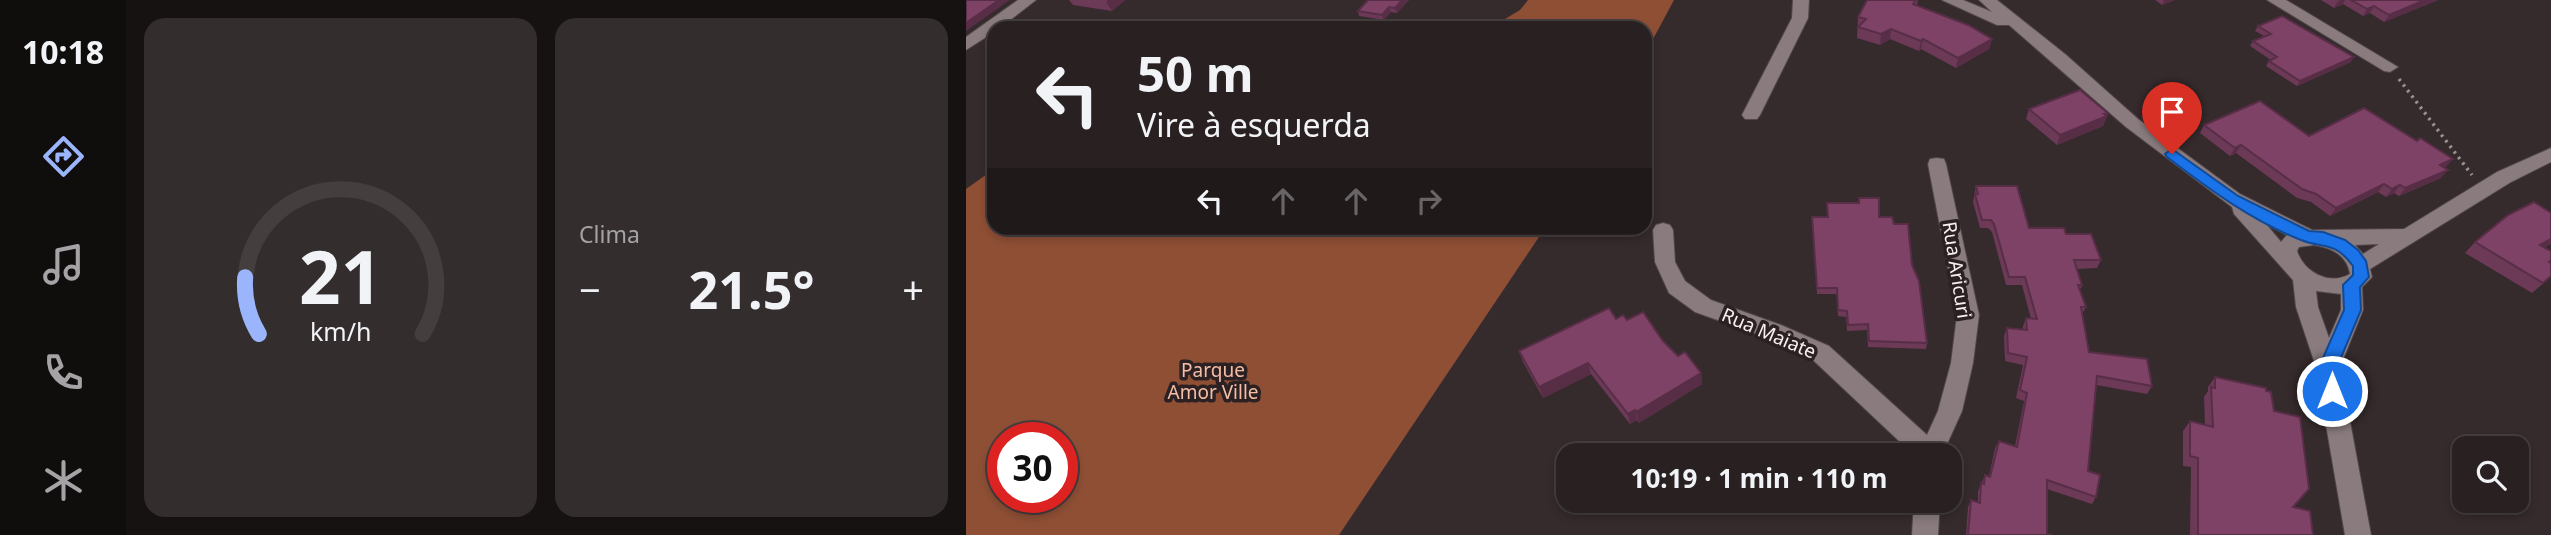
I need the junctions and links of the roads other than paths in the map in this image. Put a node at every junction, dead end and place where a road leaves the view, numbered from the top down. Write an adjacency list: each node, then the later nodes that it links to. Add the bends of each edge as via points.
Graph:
1 (1028, 0): 6 (street)
2 (1801, 0): 11 (street, via 1800,18)
3 (1950, 0): 8 (street)
4 (1987, 0): 8 (street)
5 (2275, 0): 10 (street)
6 (999, 21)
7 (987, 30): 9 (street)
8 (2024, 31): 14 (street, via 2132,123)
9 (966, 45)
10 (2390, 66)
11 (1751, 115)
12 (2551, 154): 16 (street)
13 (1937, 164): 22 (street, Rua Aricuri, via 1968,315 1950,411)
14 (2233, 199): 17 (street); 18 (street)
15 (1663, 229): 21 (street, Rua Maiate, via 1665,262 1677,287 1703,306 1821,353)
16 (2405, 236): 17 (street); 19 (street)
17 (2315, 237): 18 (street, via 2292,241 2287,251); 19 (street, via 2353,254)
18 (2297, 271): 19 (street, via 2331,287); 20 (street)
19 (2356, 275): 20 (street, via 2352,310)
20 (2328, 367): 25 (street)
21 (1918, 443)
22 (1935, 443)
23 (1926, 513): 24 (street)
24 (1925, 535)
25 (2358, 535)

